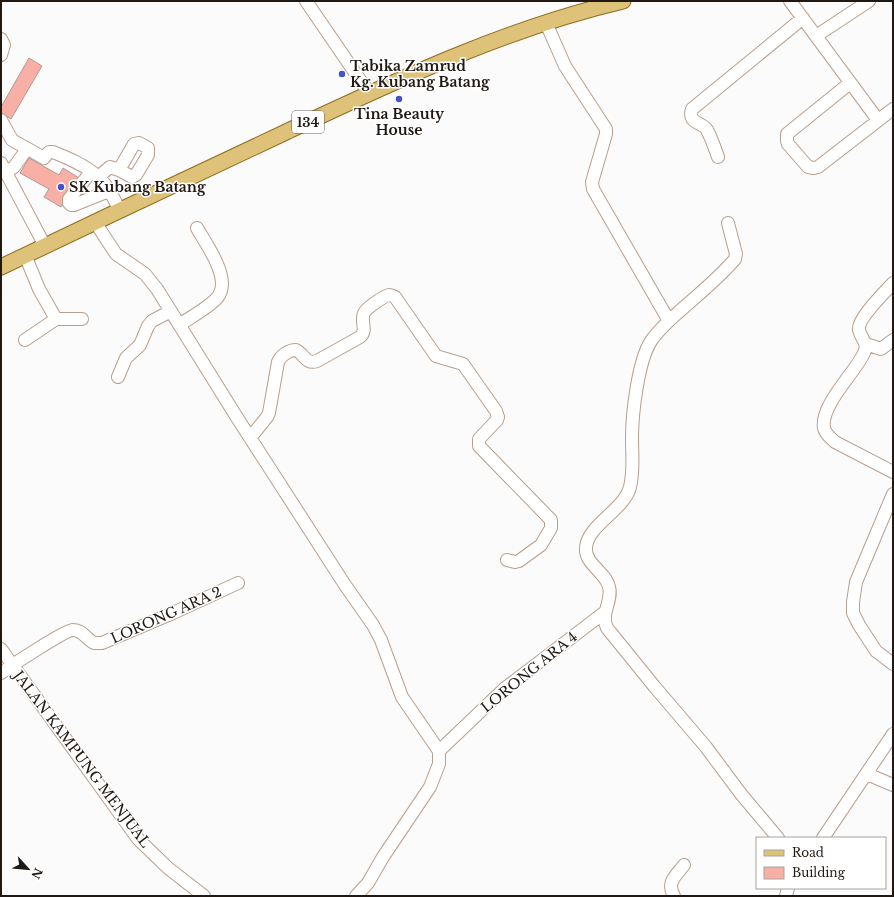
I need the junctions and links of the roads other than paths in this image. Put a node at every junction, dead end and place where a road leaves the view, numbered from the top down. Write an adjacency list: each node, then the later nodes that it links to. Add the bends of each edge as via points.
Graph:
1 (306, 1): 11 (street)
2 (624, 1): 6 (main road, 134)
3 (790, 1): 5 (street)
4 (869, 1): 7 (street)
5 (803, 18): 7 (street); 16 (street, via 692,109 693,119 706,128)
6 (546, 23): 11 (main road, 134, via 496,39); 32 (street, via 564,66 606,129 592,182 593,189)
7 (816, 36): 10 (street)
8 (1, 39): 9 (street, via 4,45)
9 (1, 55)
10 (850, 83): 14 (street); 14 (street, via 787,134 786,141 808,167 814,168)
11 (369, 93): 21 (main road, 134)
12 (893, 109): 14 (street)
13 (1, 120): 15 (street, via 11,138)
14 (878, 120)
15 (27, 149): 17 (street, via 14,167); 19 (street, via 44,158 49,152 53,152 73,160)
16 (718, 157)
17 (3, 167): 25 (street)
18 (119, 170): 19 (street, via 110,167)
19 (94, 174): 20 (street); 20 (street, via 68,203 74,205)
20 (109, 191): 21 (street)
21 (120, 211): 22 (main road, 134)
22 (95, 222): 25 (main road, 134); 29 (street, via 116,254 145,274)
23 (728, 223): 32 (street, via 735,259)
24 (197, 228): 33 (street, via 222,276 222,288 214,301)
25 (45, 246): 26 (main road, 134)
26 (25, 255): 27 (main road, 134); 30 (street, via 39,289)
27 (1, 267)
28 (893, 283): 36 (street, via 861,322 859,330)
29 (171, 311): 33 (street); 37 (street, via 148,326 140,345 126,358)
30 (56, 319): 31 (street); 34 (street)
31 (82, 319)
32 (669, 321): 43 (street, via 650,342 642,361 632,423 630,489 592,532 585,548 589,560 610,588)
33 (179, 325): 38 (street)
34 (25, 340)
35 (893, 340): 36 (street, via 881,349)
36 (866, 344): 39 (street, via 862,357 831,403 824,421 824,429 835,442)
37 (118, 377)
38 (250, 438): 41 (street, via 269,413 280,357 296,350 308,361 317,361 360,337 364,331 365,311 392,295 436,356 463,364 498,417 479,439 479,446 551,520 551,528 541,545 519,561); 49 (street, via 373,624 402,697)
39 (893, 472)
40 (893, 494): 45 (street, via 856,582 853,602 853,613 859,625 876,651)
41 (506, 560)
42 (238, 583): 46 (street, LORONG ARA 2, via 102,643 94,643 80,631 69,630)
43 (605, 612): 49 (street, LORONG ARA 4, via 504,690); 52 (street, via 607,628)
44 (1, 649): 46 (street, JALAN KAMPUNG MENJUAL)
45 (893, 664)
46 (12, 665): 47 (street, LORONG ARA 2); 55 (street, JALAN KAMPUNG MENJUAL, via 138,839 168,868)
47 (1, 673)
48 (893, 734): 50 (street)
49 (439, 751): 56 (street, via 439,764 430,787 368,883)
50 (867, 774): 51 (street); 53 (street)
51 (893, 785)
52 (777, 837)
53 (824, 837)
54 (684, 865): 57 (street, via 670,884)
55 (204, 896)
56 (356, 896)
57 (674, 896)

